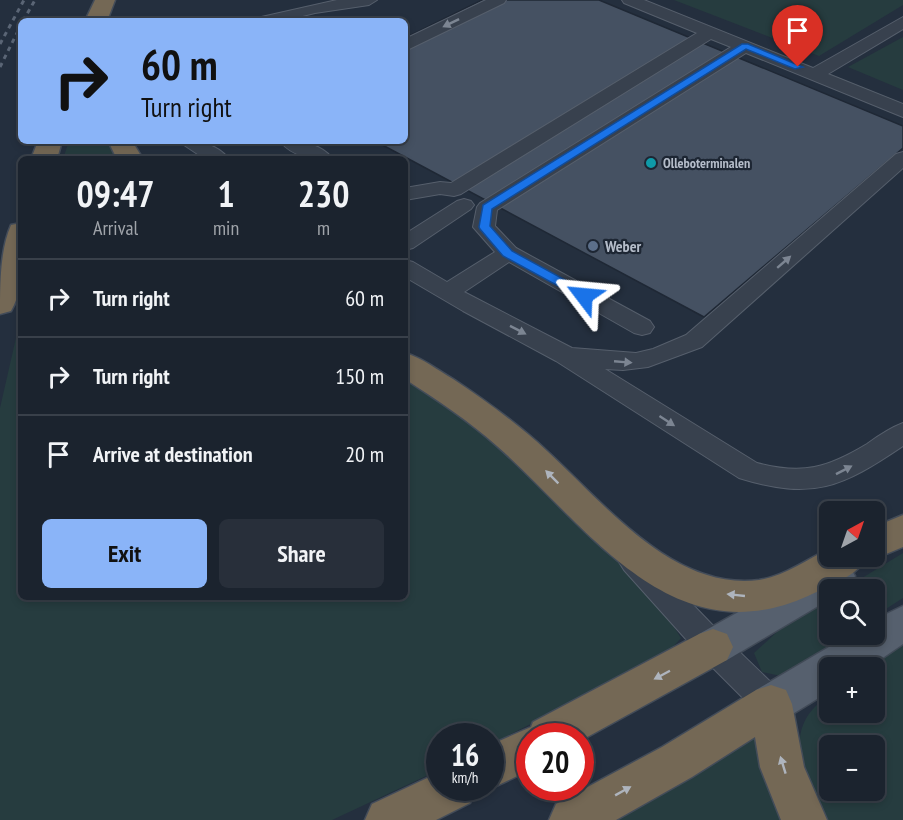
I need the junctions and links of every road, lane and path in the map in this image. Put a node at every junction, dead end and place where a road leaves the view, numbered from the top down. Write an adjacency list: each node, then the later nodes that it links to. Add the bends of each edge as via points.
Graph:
1 (105, 0): 6 (highway)
2 (113, 0): 7 (highway)
3 (369, 0): 8 (lane)
4 (498, 0): 11 (lane, one-way to 11)
5 (630, 0): 10 (lane)
6 (97, 18)
7 (110, 18)
8 (275, 18)
9 (903, 21): 13 (lane)
10 (711, 32): 12 (lane); 20 (lane, via 454,190 440,188)
11 (408, 45)
12 (745, 46): 13 (lane); 24 (lane, via 487,207 484,227)
13 (816, 74): 14 (lane)
14 (903, 111)
15 (201, 144): 17 (lane)
16 (296, 144): 18 (lane)
17 (215, 156)
18 (318, 156)
19 (903, 158): 29 (lane, one-way to 19, via 634,363 663,356 694,341)
20 (408, 193)
21 (464, 205): 23 (lane)
22 (18, 241): 27 (highway)
23 (408, 241)
24 (508, 254): 26 (lane); 28 (lane)
25 (408, 269): 26 (lane)
26 (448, 292): 29 (lane, one-way to 29)
27 (0, 304)
28 (642, 327)
29 (565, 355): 31 (lane, one-way to 31, via 749,471 770,478 826,478)
30 (408, 366): 32 (highway, one-way to 30, via 509,437)
31 (903, 433)
32 (594, 518): 37 (highway, one-way to 32, via 783,589 749,597 706,592 669,577); 40 (lane)
33 (903, 530): 35 (highway)
34 (903, 535): 36 (main road)
35 (885, 539)
36 (885, 546)
37 (827, 567)
38 (849, 567): 40 (main road)
39 (903, 623): 41 (main road)
40 (713, 647): 43 (lane); 44 (highway, one-way to 44)
41 (849, 657)
42 (819, 675): 43 (main road)
43 (771, 704): 47 (highway, one-way to 43); 48 (highway, one-way to 43, via 782,766)
44 (572, 723)
45 (427, 801): 46 (highway)
46 (388, 820)
47 (572, 820)
48 (804, 820)

